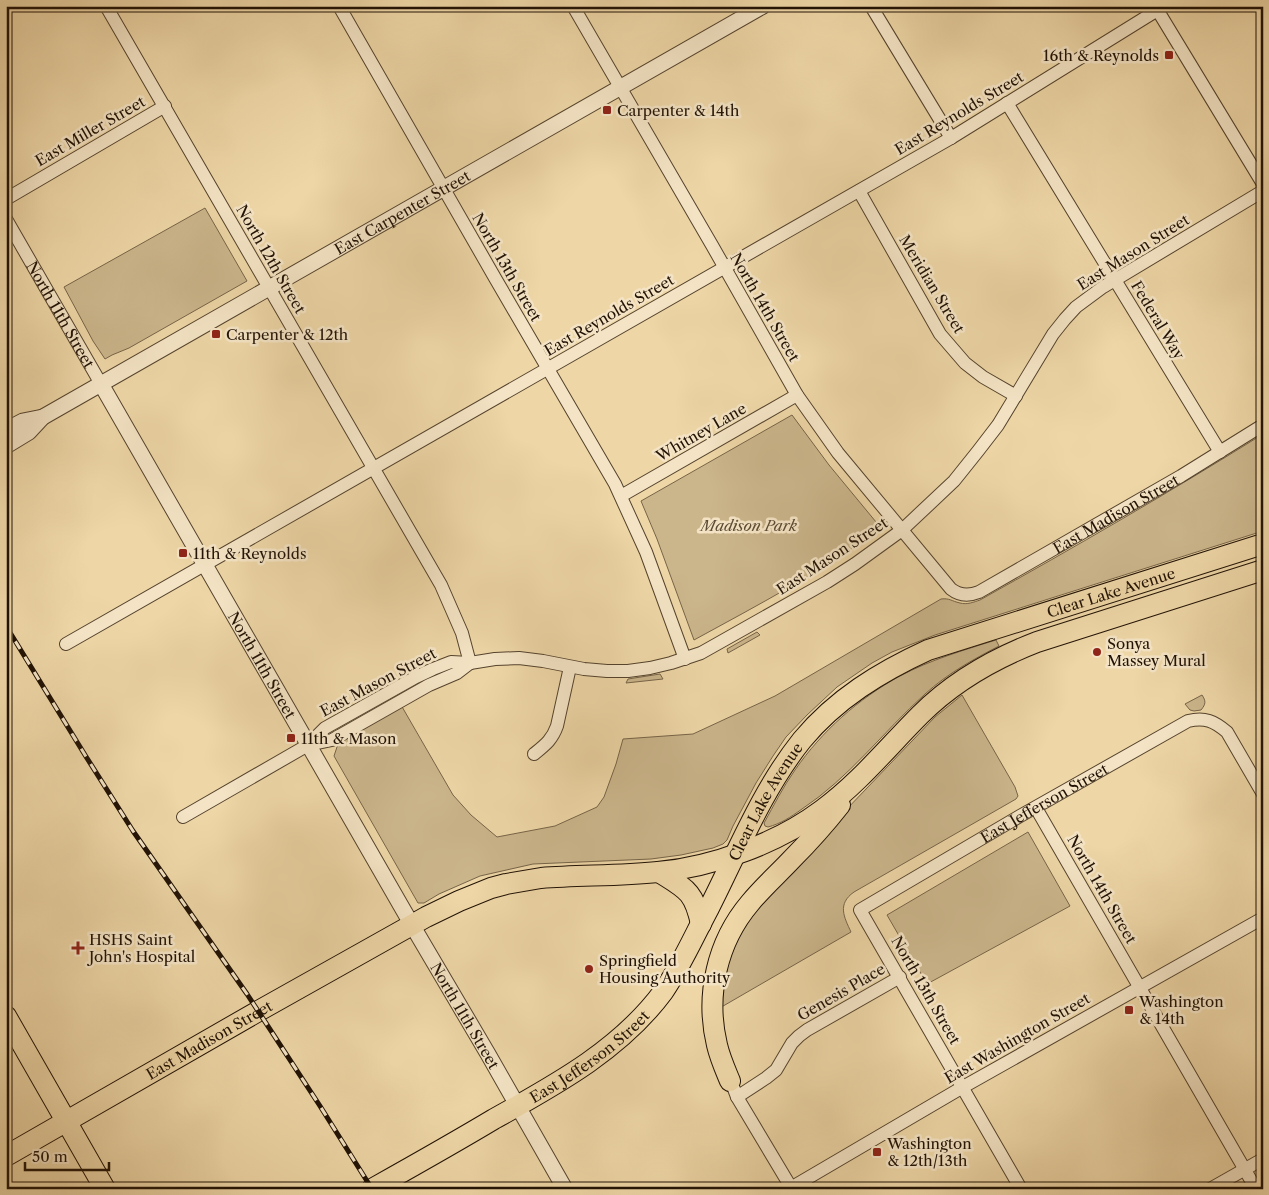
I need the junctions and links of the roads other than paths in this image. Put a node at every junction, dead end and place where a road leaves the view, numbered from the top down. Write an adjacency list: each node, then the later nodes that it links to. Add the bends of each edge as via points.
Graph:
1 (106, 6): 9 (street, North 12th Street)
2 (339, 6): 12 (street, North 13th Street)
3 (573, 6): 7 (street, North 14th Street)
4 (763, 6): 7 (street, East Carpenter Street)
5 (871, 6): 10 (street)
6 (1159, 8): 8 (street, East Reynolds Street); 11 (street)
7 (620, 88): 12 (street, East Carpenter Street); 17 (street, North 14th Street)
8 (1007, 103): 10 (street, East Reynolds Street); 18 (street, Federal Way)
9 (165, 106): 15 (street, East Miller Street); 19 (street, North 12th Street)
10 (951, 138): 13 (street, East Reynolds Street)
11 (1263, 184)
12 (444, 189): 19 (street, East Carpenter Street); 20 (street, North 13th Street)
13 (859, 191): 17 (street, East Reynolds Street); 23 (street, Meridian Street, via 940,334 965,363)
14 (1263, 191): 18 (street, East Mason Street)
15 (6, 199)
16 (6, 219): 21 (street, North 11th Street)
17 (724, 268): 20 (street, East Reynolds Street); 22 (street, North 14th Street)
18 (1115, 280): 23 (street, East Mason Street, via 1076,307 1065,319); 28 (street, Federal Way)
19 (269, 288): 21 (street, East Carpenter Street); 29 (street, North 12th Street)
20 (548, 369): 29 (street, East Reynolds Street); 30 (street, North 13th Street)
21 (101, 384): 24 (street, East Carpenter Street); 33 (street, North 11th Street)
22 (797, 395): 30 (street, Whitney Lane); 31 (street, North 14th Street, via 838,453)
23 (1016, 396): 31 (street, East Mason Street, via 960,473)
24 (43, 418): 26 (street, East Carpenter Street, via 23,421); 27 (street, East Carpenter Street, via 29,432)
25 (1263, 425): 28 (street, East Madison Street)
26 (6, 430)
27 (6, 446)
28 (1220, 452): 35 (street, East Madison Street, via 986,588)
29 (374, 468): 33 (street, East Reynolds Street); 38 (street, North 12th Street, via 441,585)
30 (621, 496): 37 (street, North 13th Street, via 646,552)
31 (902, 530): 35 (street, North 14th Street, via 951,589); 37 (street, East Mason Street, via 827,582 716,646)
32 (1263, 544): 46 (main road, Clear Lake Avenue, via 928,650 882,673 838,704 803,739 769,788)
33 (205, 565): 36 (street, East Reynolds Street); 40 (street, North 11th Street)
34 (1263, 570): 41 (main road, Clear Lake Avenue, via 1011,652 945,693)
35 (965, 595)
36 (66, 644)
37 (685, 658): 39 (street, East Mason Street, via 628,671)
38 (470, 663): 39 (street, East Mason Street, via 519,658); 40 (street, East Mason Street, via 332,740)
39 (570, 667): 42 (street, via 554,734)
40 (308, 745): 45 (street, East Mason Street); 51 (street, North 11th Street)
41 (884, 751): 46 (main road, Clear Lake Avenue, via 822,810 771,840); 56 (main road, via 822,827 750,903 724,947 716,971 713,1013 717,1046)
42 (534, 754)
43 (1263, 794): 44 (street, East Jefferson Street, via 1230,736 1220,725 1211,720 1194,720)
44 (1036, 808): 48 (street, East Jefferson Street); 53 (street, North 14th Street)
45 (183, 817)
46 (736, 854): 47 (main road, East Madison Street, via 706,864); 50 (main road, East Jefferson Street)
47 (659, 872): 50 (main road, via 690,894); 51 (main road, East Madison Street, via 541,878 506,884 476,893)
48 (860, 910): 52 (street, North 13th Street)
49 (1263, 918): 53 (street, East Washington Street)
50 (701, 924): 57 (main road, East Jefferson Street, via 662,993 625,1034 576,1071)
51 (412, 925): 57 (street, North 11th Street); 58 (main road, East Madison Street)
52 (900, 977): 55 (street, North 13th Street); 56 (street, Genesis Place, via 799,1036 776,1070 766,1078)
53 (1140, 987): 55 (street, East Washington Street); 61 (street, North 14th Street)
54 (6, 1016): 58 (main road)
55 (963, 1087): 62 (street, East Washington Street); 66 (street, North 13th Street)
56 (733, 1089): 62 (street)
57 (518, 1106): 64 (main road, East Jefferson Street); 65 (street, North 11th Street)
58 (67, 1121): 59 (main road, East Madison Street); 63 (main road)
59 (6, 1156)
60 (1263, 1159): 61 (street)
61 (1244, 1169): 67 (street); 68 (street, North 14th Street)
62 (790, 1188)
63 (105, 1189)
64 (372, 1189)
65 (565, 1189)
66 (1022, 1189)
67 (1210, 1189)
68 (1256, 1189)

